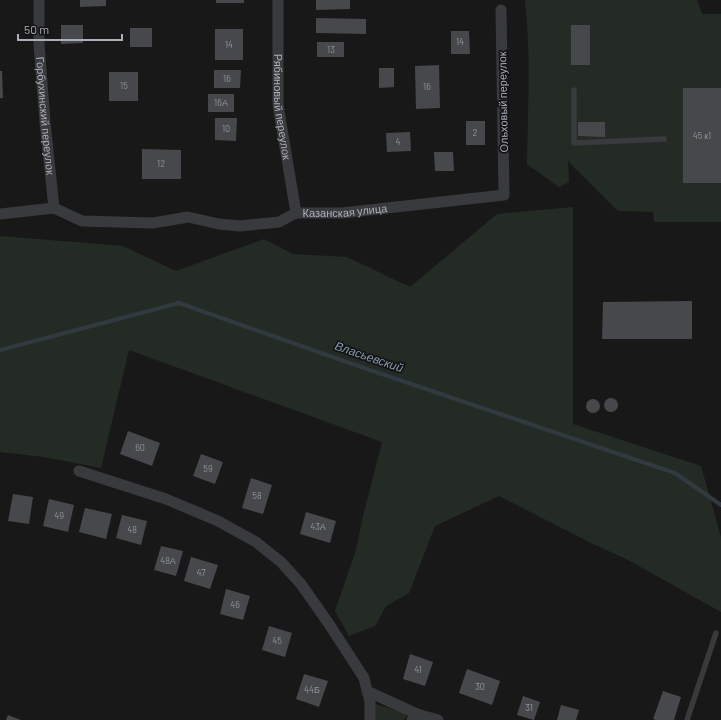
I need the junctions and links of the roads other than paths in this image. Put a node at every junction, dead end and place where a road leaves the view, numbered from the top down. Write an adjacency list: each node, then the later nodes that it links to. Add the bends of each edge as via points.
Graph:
1 (39, 0): 7 (street, Горбухинский переулок, via 39,44)
2 (278, 0): 8 (street, Рябиновый переулок, via 278,105)
3 (502, 10): 6 (street, Ольховый переулок)
4 (574, 90): 5 (lane, via 574,143)
5 (664, 139)
6 (504, 195): 8 (street, Казанская улица, via 342,214)
7 (54, 208): 8 (street, Казанская улица, via 82,221 153,223 188,216 219,224 240,226 279,222); 9 (street)
8 (296, 213)
9 (0, 214)
10 (79, 471): 12 (street, via 166,499 218,521 256,542 281,562 301,584 364,678)
11 (716, 633): 16 (lane)
12 (367, 691): 13 (street); 14 (street)
13 (414, 717): 15 (street)
14 (370, 720)
15 (438, 720)
16 (687, 720)

